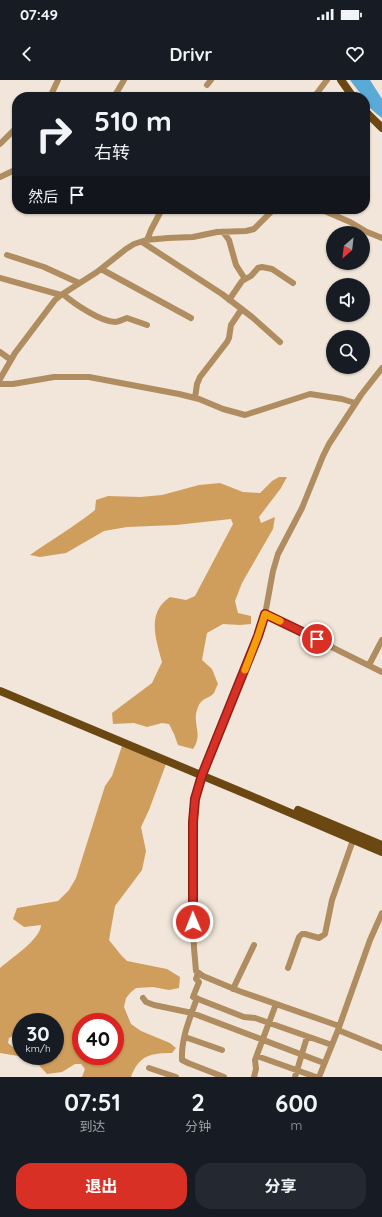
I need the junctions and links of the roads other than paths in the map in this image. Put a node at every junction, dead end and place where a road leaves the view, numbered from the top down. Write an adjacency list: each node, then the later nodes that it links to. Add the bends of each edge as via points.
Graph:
1 (58, 80): 5 (street)
2 (327, 80): 7 (street)
3 (341, 80): 8 (main road)
4 (121, 81): 6 (street)
5 (52, 92)
6 (116, 92)
7 (318, 92)
8 (349, 92)
9 (370, 116): 10 (main road)
10 (382, 128)
11 (12, 133): 12 (street)
12 (0, 144)
13 (12, 171): 14 (street)
14 (0, 177)
15 (159, 214): 20 (street)
16 (269, 214): 18 (street, via 254,229)
17 (332, 214): 19 (street)
18 (223, 232): 20 (street); 24 (street, via 229,240 236,265)
19 (382, 238)
20 (145, 241): 22 (street, via 126,248); 28 (street)
21 (7, 255): 25 (street, via 44,267)
22 (101, 269): 25 (street); 30 (street)
23 (0, 278): 27 (street)
24 (246, 279): 26 (street, via 262,266); 28 (street)
25 (79, 283): 27 (street)
26 (293, 283)
27 (62, 294): 31 (street, via 72,303 105,319 118,322 128,318); 34 (street, via 23,341)
28 (229, 300): 29 (street)
29 (241, 310): 32 (street); 38 (street, via 231,325 230,338 200,377)
30 (191, 318)
31 (147, 325)
32 (280, 342)
33 (0, 352): 34 (street)
34 (11, 360): 36 (street)
35 (382, 368): 39 (street)
36 (0, 379)
37 (0, 384): 38 (street, via 54,377 89,377)
38 (195, 398): 39 (street, via 245,415 310,394)
39 (355, 403): 40 (street, via 333,436 298,517 278,554)
40 (265, 614): 42 (street); 46 (street, via 250,658)
41 (382, 640): 42 (street)
42 (369, 665): 43 (street)
43 (382, 672)
44 (0, 686): 46 (main road)
45 (0, 691): 46 (main road)
46 (203, 773): 47 (main road); 48 (main road); 53 (street, via 195,799 193,822 194,948)
47 (353, 840): 49 (main road); 52 (street, via 332,900 325,934 319,938 302,934)
48 (382, 845)
49 (382, 852)
50 (382, 913): 60 (street)
51 (254, 945): 54 (street)
52 (288, 968)
53 (198, 973): 54 (street); 56 (street, via 196,979 199,982 193,997)
54 (233, 989): 57 (street)
55 (142, 998): 58 (street, via 154,1005)
56 (197, 998): 58 (street); 59 (street, via 244,1017)
57 (276, 1004): 59 (street); 60 (street)
58 (192, 1014): 61 (street); 63 (street)
59 (269, 1023): 62 (street); 63 (street)
60 (338, 1028): 64 (street); 65 (street)
61 (185, 1036): 66 (street); 72 (street, via 182,1060)
62 (307, 1037): 64 (street); 67 (street)
63 (263, 1040): 67 (street); 68 (street)
64 (332, 1045): 69 (street)
65 (382, 1048)
66 (222, 1050)
67 (302, 1054): 69 (street); 71 (street)
68 (257, 1056): 71 (street); 75 (street)
69 (324, 1062): 76 (street)
70 (149, 1068): 73 (street)
71 (296, 1074): 76 (street)
72 (215, 1076): 74 (street)
73 (176, 1077)
74 (224, 1077)
75 (254, 1077)
76 (317, 1077)

